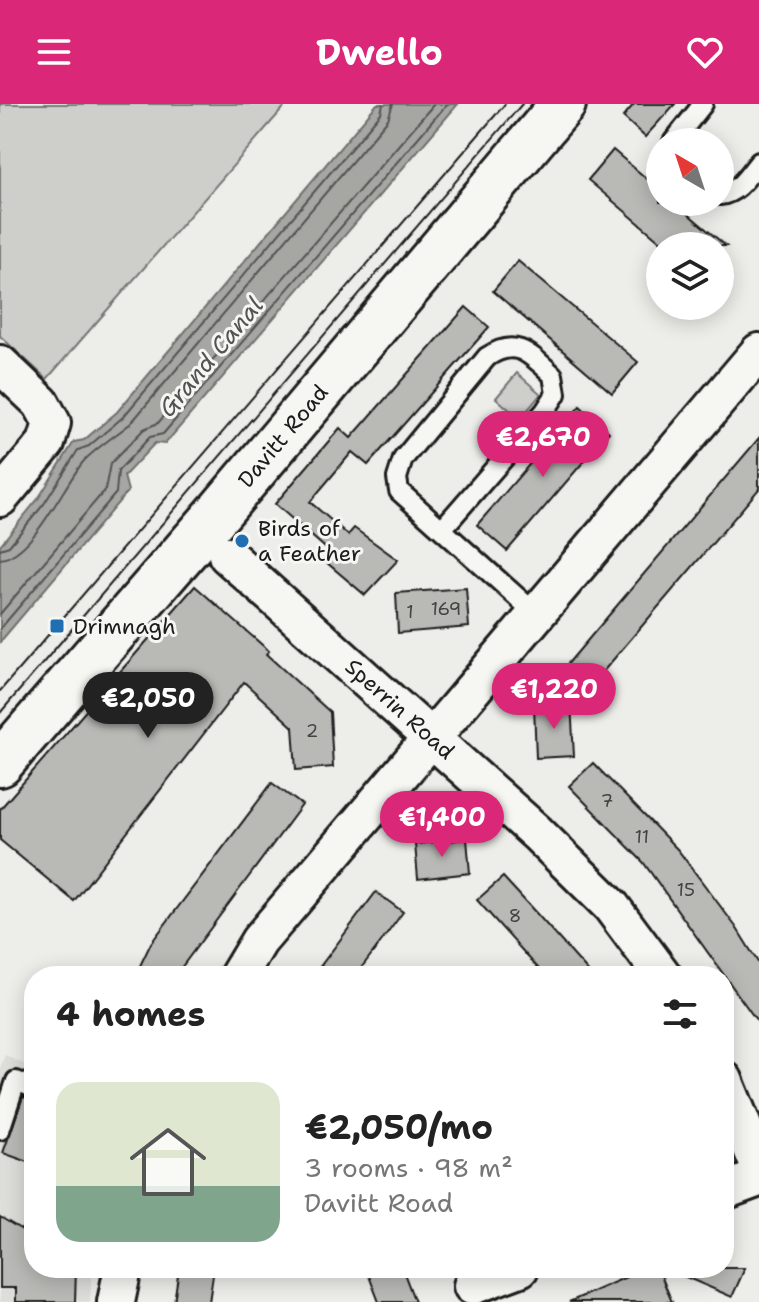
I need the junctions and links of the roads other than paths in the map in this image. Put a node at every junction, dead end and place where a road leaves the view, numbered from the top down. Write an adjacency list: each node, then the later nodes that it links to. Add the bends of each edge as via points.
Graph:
1 (563, 104): 13 (main road, Davitt Road)
2 (703, 104): 3 (lane)
3 (684, 128)
4 (759, 162): 5 (lane)
5 (734, 190)
6 (759, 352): 11 (street)
7 (0, 364): 8 (street, via 41,403 52,423 46,443)
8 (0, 498)
9 (442, 529): 9 (lane, via 399,491 403,459 487,357 499,349 518,349 553,375 556,394); 11 (lane)
10 (227, 555): 12 (street, Sperrin Road)
11 (536, 614): 12 (street)
12 (432, 737): 14 (street, via 259,941); 15 (street, Sperrin Road, via 611,906)
13 (0, 764)
14 (244, 966)
15 (656, 966)
16 (24, 1084): 18 (lane, via 16,1081)
17 (734, 1105): 19 (street)
18 (0, 1130)
19 (759, 1166)
20 (759, 1178): 21 (street)
21 (734, 1187)
22 (121, 1278): 25 (street)
23 (491, 1278): 24 (street)
24 (471, 1285)
25 (116, 1302)

